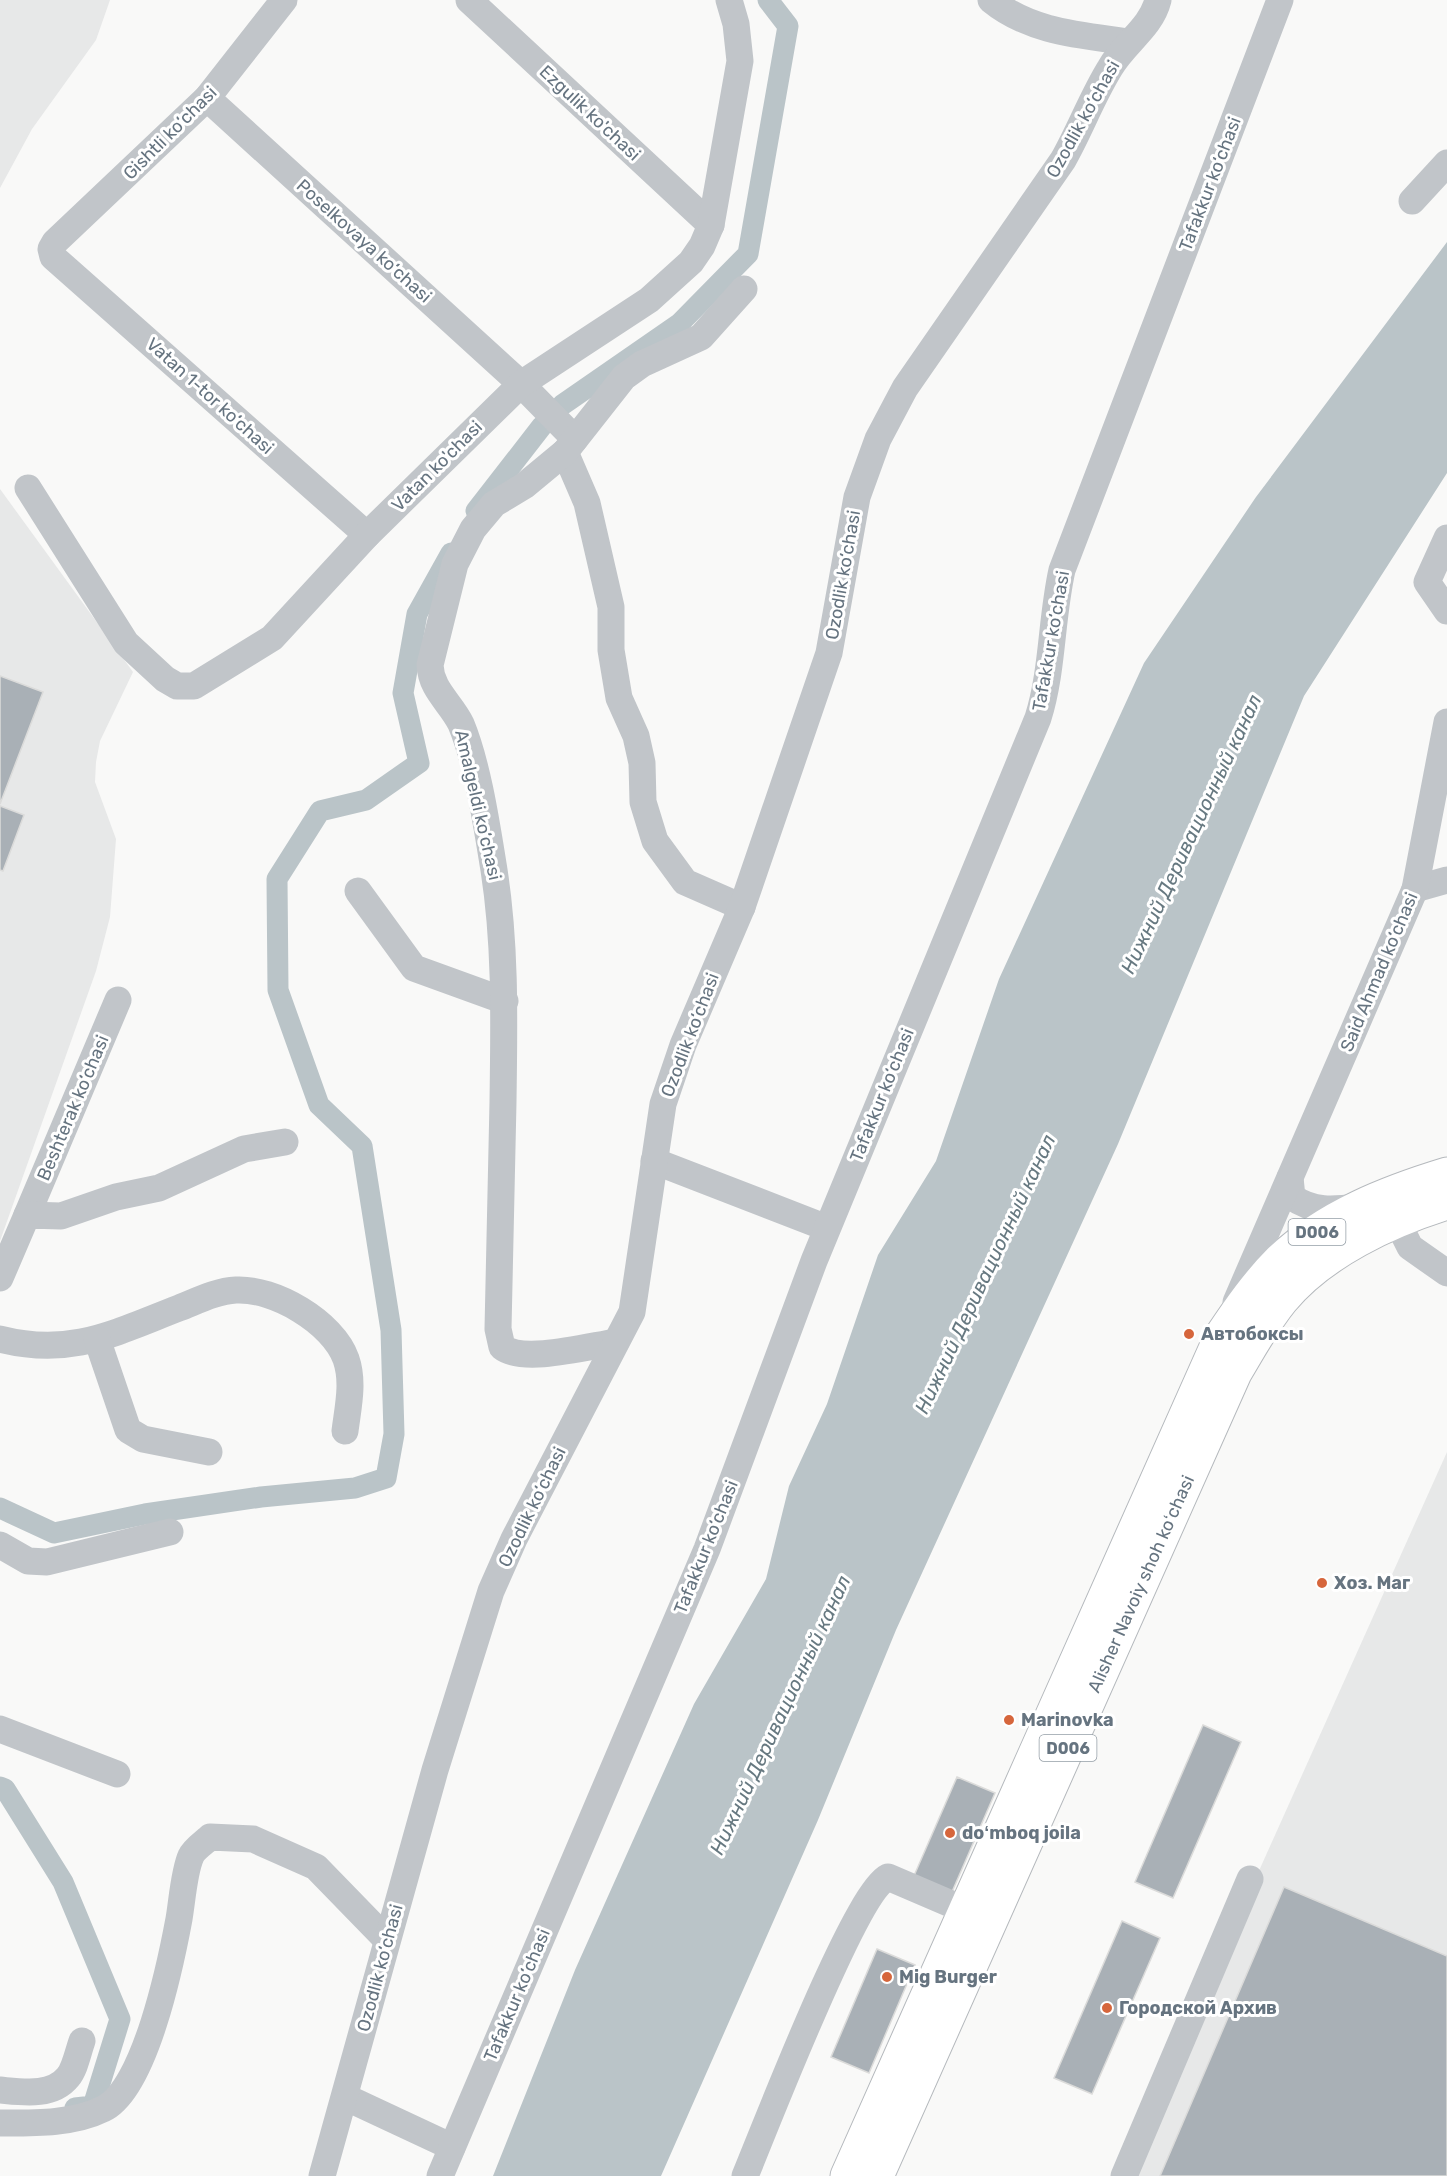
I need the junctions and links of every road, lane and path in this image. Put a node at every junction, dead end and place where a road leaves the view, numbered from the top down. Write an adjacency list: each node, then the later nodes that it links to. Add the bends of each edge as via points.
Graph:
1 (284, 0): 8 (street, Gishtli ko‘chasi)
2 (469, 0): 11 (street, Ezgulik ko'chasi)
3 (729, 0): 11 (street, Vatan ko'chasi, via 740,61)
4 (991, 0): 7 (street, Ozodlik ko‘chasi, via 1007,14 1052,31)
5 (1158, 0): 7 (street, Ozodlik ko‘chasi, via 1155,14)
6 (1281, 0): 35 (street, Tafakkur ko‘chasi, via 1062,570 1045,696 1038,718)
7 (1129, 42): 24 (street, Ozodlik ko‘chasi, via 1109,69 1063,160 905,388 878,439 857,497 829,653)
8 (207, 98): 12 (street, Gishtli ko‘chasi, via 55,242 51,249); 14 (street, Poselkovaya ko‘chasi)
9 (1447, 163): 10 (street)
10 (1412, 201)
11 (711, 225): 14 (street, Vatan ko'chasi, via 691,262 649,300)
12 (53, 257): 17 (street, Vatan 1-tor ko‘chasi)
13 (744, 289): 15 (street, Amalgeldi ko‘chasi, via 701,337 642,364 624,377)
14 (521, 384): 15 (street, Poselkovaya ko‘chasi); 17 (street, Vatan ko'chasi)
15 (570, 446): 24 (street, via 611,607 610,650 620,698 636,736 642,763 643,802 655,841 685,882); 26 (street, Amalgeldi ko‘chasi, via 524,486 494,504 473,529 456,564 430,665 435,687 461,724 477,782 500,915)
16 (28, 488): 17 (street, Vatan ko'chasi, via 126,644 177,686 194,686 272,638)
17 (367, 535)
18 (1447, 538): 19 (street, via 1426,582)
19 (1447, 611)
20 (1447, 723): 22 (street, Said Ahmad ko‘chasi)
21 (1447, 880): 22 (street)
22 (1415, 889): 30 (street, Said Ahmad ko‘chasi)
23 (358, 891): 26 (street, via 414,968)
24 (742, 907): 28 (street, Ozodlik ko‘chasi, via 683,1045 663,1104)
25 (118, 1000): 33 (street, Beshterak ko‘chasi)
26 (505, 1001): 41 (street, Amalgeldi ko‘chasi, via 498,1329 501,1347 510,1354 542,1354)
27 (285, 1142): 33 (street, via 244,1149 159,1188 116,1197 61,1216)
28 (654, 1161): 35 (street); 41 (street, Ozodlik ko‘chasi, via 632,1312)
29 (1447, 1174): 32 (main road, D006, via 1395,1190)
30 (1290, 1178): 32 (street, via 1292,1197 1305,1206 1330,1211); 38 (street, Said Ahmad ko‘chasi)
31 (1447, 1203): 34 (main road, D006)
32 (1360, 1207): 38 (main road, D006, via 1282,1259 1250,1293)
33 (27, 1215): 37 (street, Beshterak ko‘chasi)
34 (1397, 1221): 36 (street, via 1410,1247); 51 (main road, Alisher Navoiy shoh koʻchasi / D006, via 1339,1252 1305,1277 1264,1324 1235,1373)
35 (827, 1228): 56 (street, Tafakkur ko‘chasi, via 707,1549)
36 (1447, 1273)
37 (0, 1278)
38 (1221, 1336): 49 (main road, Alisher Navoiy shoh koʻchasi / D006)
39 (0, 1339): 40 (street, via 25,1346 59,1347)
40 (97, 1339): 42 (street, via 234,1290 251,1291 283,1302 329,1330 345,1357 351,1389); 43 (street, via 128,1430 143,1439)
41 (616, 1342): 50 (street, Ozodlik ko‘chasi, via 491,1591)
42 (345, 1431)
43 (209, 1452)
44 (170, 1532): 45 (street, via 47,1562 28,1561)
45 (0, 1545)
46 (0, 1729): 47 (street)
47 (117, 1774)
48 (1250, 1879): 62 (street)
49 (965, 1910): 51 (main road, Alisher Navoiy shoh koʻchasi / D006); 59 (street, via 888,1877 879,1882 852,1927)
50 (387, 1940): 54 (street, Ozodlik ko‘chasi); 55 (street, via 316,1867 253,1839 210,1837 191,1855 173,1955 141,2061 123,2093 105,2109 82,2116)
51 (939, 2003): 60 (main road, Alisher Navoiy shoh koʻchasi / D006); 61 (main road, Alisher Navoiy shoh koʻchasi / D006)
52 (82, 2041): 53 (street, via 69,2077 58,2085 33,2093)
53 (0, 2090)
54 (345, 2097): 56 (street); 57 (street, Ozodlik ko‘chasi)
55 (0, 2123)
56 (452, 2147): 58 (street, Tafakkur ko‘chasi)
57 (322, 2176)
58 (440, 2176)
59 (746, 2176)
60 (847, 2176)
61 (877, 2176)
62 (1124, 2176)

